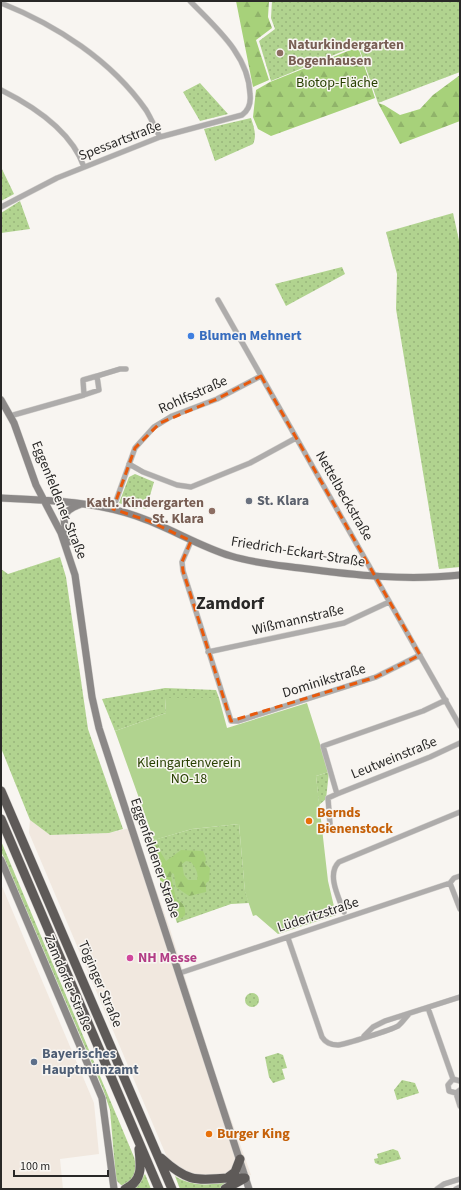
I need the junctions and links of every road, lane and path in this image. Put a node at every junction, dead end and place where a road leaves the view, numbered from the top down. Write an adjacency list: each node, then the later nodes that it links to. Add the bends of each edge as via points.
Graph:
1 (190, 1): 4 (street, Spessartstraße, via 241,59 250,82 251,99 247,111 242,115)
2 (1, 3): 4 (street, via 54,28 104,64 146,110)
3 (1, 90): 5 (street, via 33,109 61,133 79,154)
4 (160, 137): 5 (street, Spessartstraße)
5 (84, 167): 6 (street, Spessartstraße)
6 (3, 206)
7 (218, 300): 10 (street, Nettelbeckstraße)
8 (126, 369): 9 (street)
9 (97, 376): 11 (street, via 83,380); 11 (street, via 99,390)
10 (261, 376): 14 (street, Nettelbeckstraße); 15 (street, Rohlfsstraße, via 217,399 160,423 144,436)
11 (84, 395): 13 (street)
12 (1, 400): 13 (street, Eggenfeldener Straße)
13 (10, 416): 17 (street, Eggenfeldener Straße)
14 (296, 438): 15 (street, via 250,463 191,487 170,482); 23 (street, Nettelbeckstraße)
15 (128, 464): 19 (street, Rohlfsstraße)
16 (1, 498): 17 (street, Friedrich-Eckart-Straße)
17 (44, 500): 18 (street, Friedrich-Eckart-Straße); 21 (street, Eggenfeldener Straße)
18 (83, 504): 19 (street, Friedrich-Eckart-Straße); 21 (street, via 71,508 65,515)
19 (113, 509): 20 (street, Friedrich-Eckart-Straße, via 149,521)
20 (192, 541): 23 (street, Friedrich-Eckart-Straße, via 225,554 254,561); 25 (street, via 182,562 183,571)
21 (71, 558): 41 (street, Eggenfeldener Straße, via 99,728)
22 (460, 575): 23 (street, Friedrich-Eckart-Straße, via 420,578)
23 (376, 577): 24 (street, Nettelbeckstraße)
24 (389, 602): 25 (street, Wißmannstraße, via 344,623); 26 (street, Nettelbeckstraße)
25 (208, 652): 26 (street, Dominikstraße, via 231,721 238,721 376,677)
26 (420, 655): 27 (street, Nettelbeckstraße)
27 (446, 700): 28 (street, Nettelbeckstraße); 31 (street, via 424,711 323,746)
28 (460, 726)
29 (460, 743): 31 (street, Leutweinstraße)
30 (1, 791): 51 (highway, Töginger Straße)
31 (337, 794): 34 (street, via 328,798)
32 (460, 812): 39 (street, via 339,862 332,874)
33 (1, 820): 50 (highway, Töginger Straße)
34 (330, 824)
35 (1, 860): 57 (street, Zamdorfer Straße, via 102,1098)
36 (460, 876): 37 (street, Lüderitzstraße)
37 (450, 883): 38 (street); 40 (street, Lüderitzstraße)
38 (460, 908)
39 (344, 912)
40 (288, 938): 41 (street, Lüderitzstraße); 45 (street, via 323,1039 338,1045)
41 (180, 973): 52 (street, Eggenfeldener Straße)
42 (460, 997): 43 (street)
43 (428, 1008): 44 (street); 46 (street)
44 (409, 1014): 45 (street, via 378,1024); 45 (street, via 397,1026)
45 (364, 1036)
46 (453, 1079): 47 (street); 48 (street, via 450,1081 449,1091)
47 (460, 1081)
48 (458, 1092): 49 (street)
49 (460, 1106)
50 (136, 1134): 58 (highway, via 141,1173 136,1182); 59 (highway, Töginger Straße)
51 (157, 1154): 55 (highway, via 183,1178); 60 (highway, Töginger Straße)
52 (240, 1158): 53 (street, Eggenfeldener Straße); 55 (highway, via 235,1172)
53 (245, 1178): 55 (highway); 61 (street, Eggenfeldener Straße)
54 (460, 1178): 62 (street)
55 (225, 1184)
56 (460, 1187): 63 (street)
57 (114, 1189)
58 (125, 1189)
59 (159, 1189)
60 (172, 1189)
61 (249, 1189)
62 (437, 1189)
63 (456, 1189)

